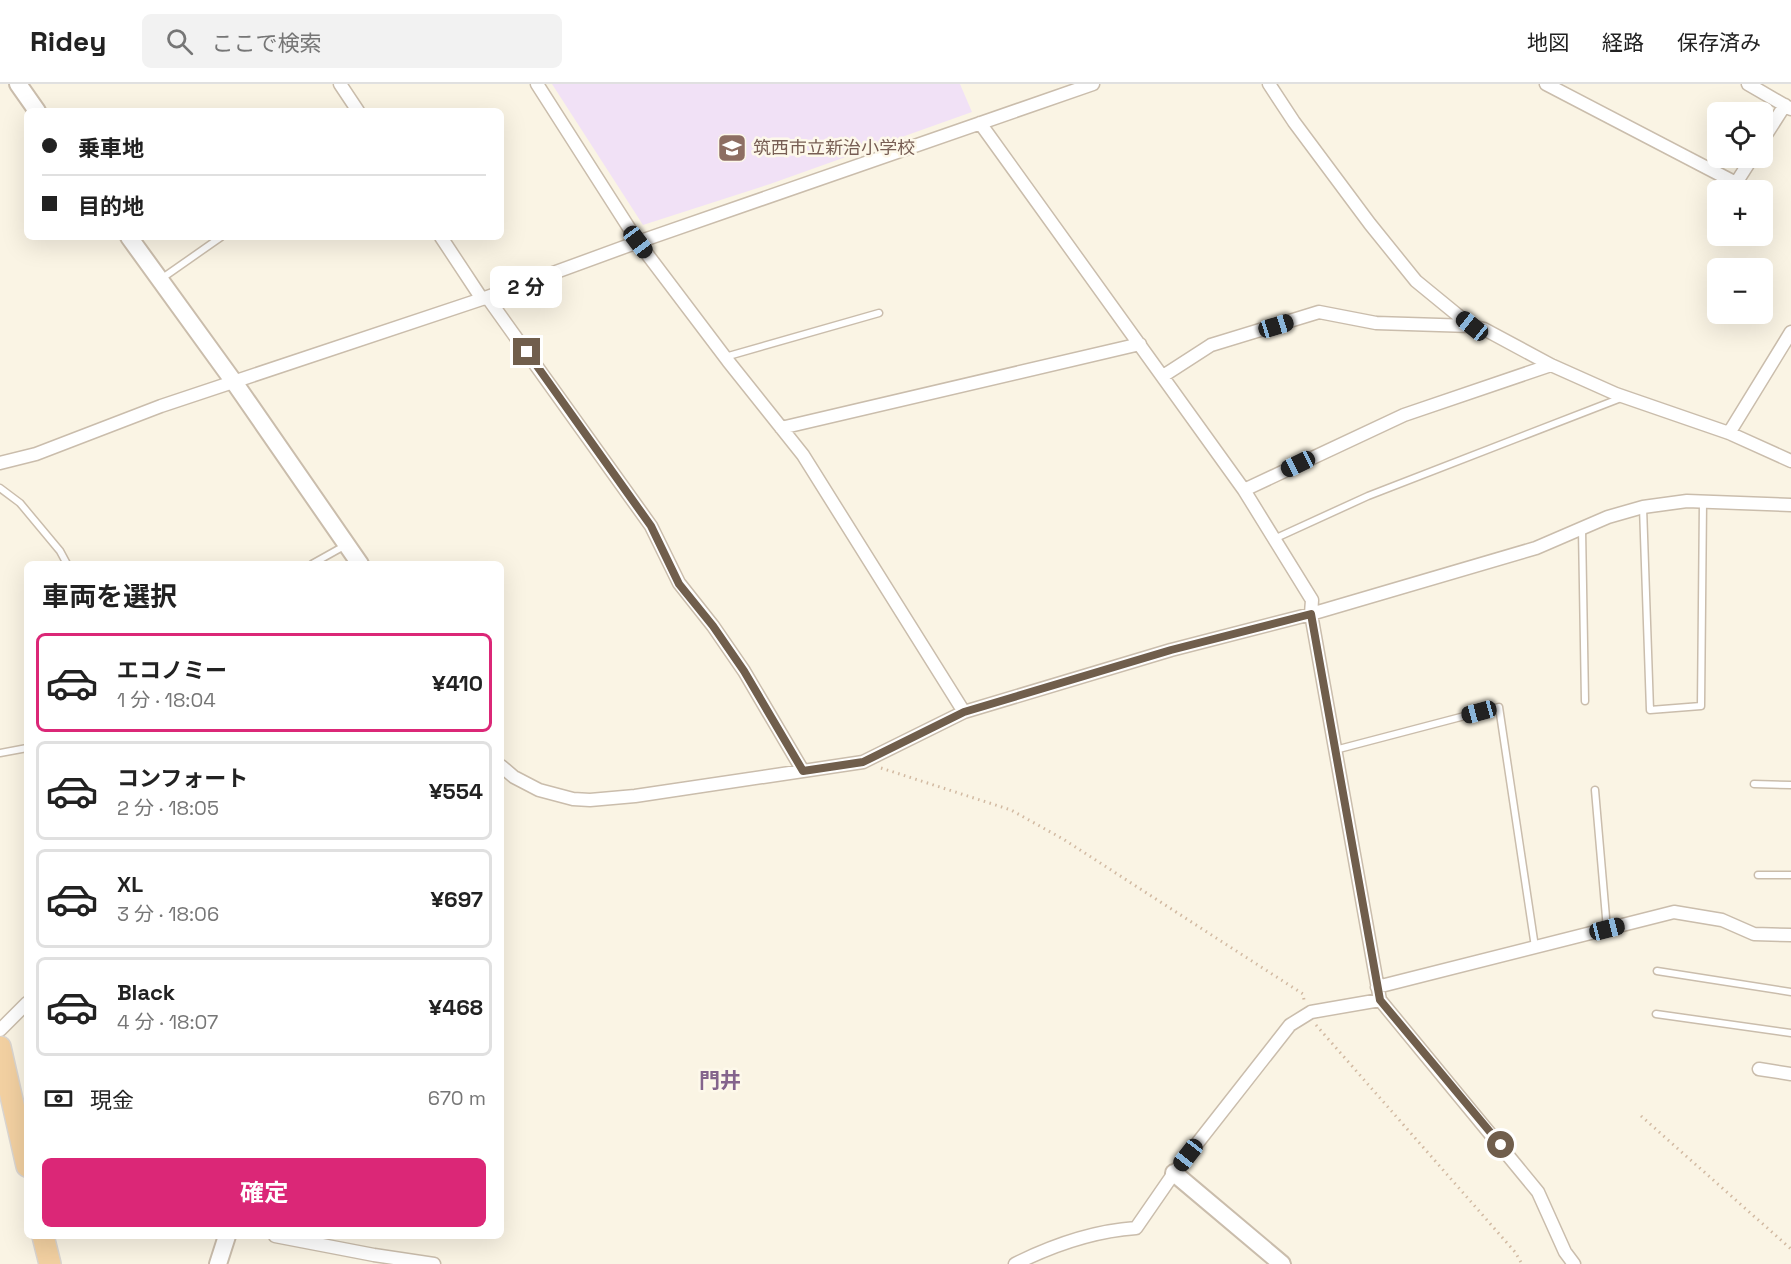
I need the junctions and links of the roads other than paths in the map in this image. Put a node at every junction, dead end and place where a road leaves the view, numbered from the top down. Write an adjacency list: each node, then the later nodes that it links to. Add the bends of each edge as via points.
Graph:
1 (18, 84): 9 (street)
2 (340, 84): 10 (street)
3 (537, 84): 19 (street)
4 (1093, 84): 11 (street)
5 (1269, 84): 23 (street, via 1416,281)
6 (1546, 84): 13 (street)
7 (1752, 85): 8 (street)
8 (1788, 107): 12 (street)
9 (36, 108)
10 (356, 108)
11 (980, 123): 19 (street); 25 (street)
12 (1773, 127)
13 (1707, 168)
14 (1707, 168): 15 (street, via 1736,183)
15 (1746, 168)
16 (131, 240): 20 (street)
17 (217, 240): 20 (lane)
18 (443, 240): 21 (street)
19 (638, 242): 21 (street); 26 (street)
20 (160, 279): 29 (street)
21 (484, 298): 29 (street); 53 (street, via 651,526 679,584 744,671)
22 (879, 313): 26 (lane)
23 (1472, 326): 27 (street); 28 (street, via 1376,323 1319,312 1211,345)
24 (1791, 332): 32 (street)
25 (1140, 344): 28 (street); 31 (street)
26 (725, 357): 31 (street)
27 (1551, 365): 30 (street); 36 (street, via 1404,415)
28 (1163, 376): 36 (street)
29 (234, 382): 34 (street, via 36,454); 42 (street)
30 (1625, 397): 32 (street); 41 (lane, via 1368,496)
31 (781, 428): 48 (street, via 803,455)
32 (1729, 433): 33 (street)
33 (1791, 461)
34 (0, 463)
35 (0, 488): 43 (lane, via 20,503)
36 (1244, 490): 41 (street)
37 (1703, 502): 38 (street); 39 (street); 39 (lane, via 1701,706 1650,710)
38 (1791, 505)
39 (1643, 507): 40 (street)
40 (1581, 528): 46 (street, via 1536,548); 47 (lane)
41 (1274, 539): 46 (street, via 1312,600)
42 (347, 545): 44 (lane); 45 (street)
43 (65, 561)
44 (318, 561)
45 (358, 561)
46 (1311, 614): 48 (street, via 1171,650); 50 (street)
47 (1585, 701)
48 (964, 712): 53 (street, via 863,762)
49 (24, 748): 51 (lane)
50 (1335, 750): 61 (lane, via 1499,707); 63 (street)
51 (0, 753)
52 (504, 769): 53 (street, via 539,790 590,800)
53 (803, 771)
54 (1754, 784): 55 (lane)
55 (1791, 785)
56 (1595, 790): 59 (lane)
57 (1758, 875): 58 (lane)
58 (1791, 875)
59 (1607, 929): 60 (street, via 1674,912 1722,920 1754,933); 61 (street)
60 (1791, 935)
61 (1535, 947): 63 (street)
62 (1657, 972): 64 (lane)
63 (1377, 987): 65 (street)
64 (1791, 992)
65 (1380, 1000): 74 (street, via 1311,1012 1290,1025); 83 (street, via 1538,1191)
66 (24, 1006): 68 (street)
67 (1656, 1014): 69 (lane)
68 (0, 1030)
69 (1791, 1033)
70 (0, 1047): 73 (highway)
71 (1759, 1069): 72 (street)
72 (1791, 1074)
73 (24, 1151)
74 (1174, 1173): 81 (street, via 1136,1228 1069,1241); 82 (street)
75 (44, 1239): 78 (highway)
76 (226, 1239): 79 (street)
77 (292, 1239): 80 (street)
78 (50, 1264)
79 (218, 1264)
80 (434, 1264)
81 (1015, 1264)
82 (1282, 1264)
83 (1574, 1264)

